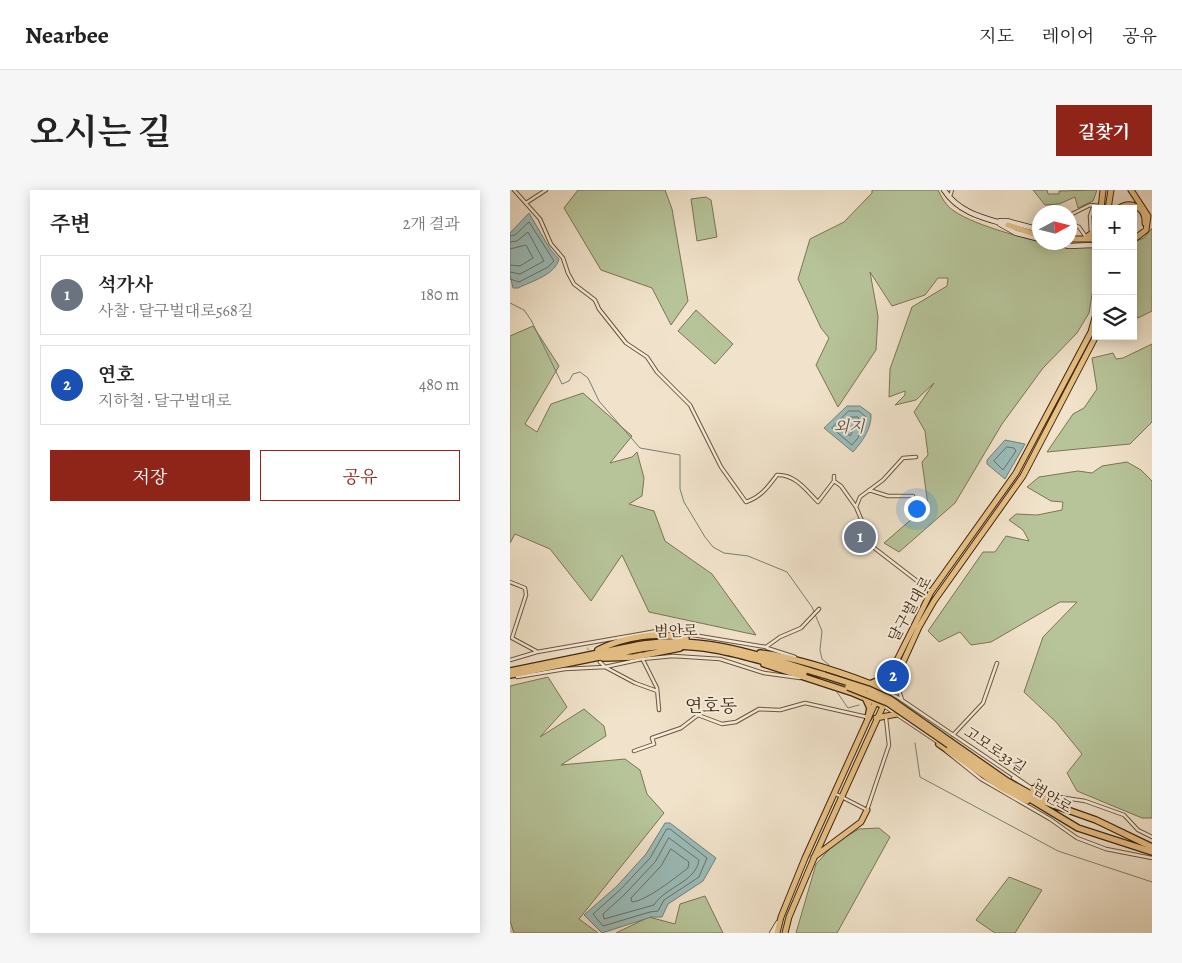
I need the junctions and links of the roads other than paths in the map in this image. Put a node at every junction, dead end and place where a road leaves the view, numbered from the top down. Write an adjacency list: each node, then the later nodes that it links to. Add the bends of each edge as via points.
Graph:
1 (514, 190): 11 (street)
2 (534, 190): 9 (street)
3 (546, 190): 9 (street)
4 (944, 190): 10 (main road)
5 (952, 190): 10 (street)
6 (1103, 190): 12 (main road)
7 (1111, 190): 13 (main road)
8 (1131, 190): 27 (main road, via 1148,216 1146,230)
9 (537, 194): 11 (street)
10 (949, 197): 18 (main road, via 966,211)
11 (526, 203): 38 (street, via 540,219 574,284 595,300 599,310 626,343 647,357 657,372 690,405 721,467 746,502 765,491 777,475 794,479 818,502)
12 (1101, 205)
13 (1109, 205)
14 (1092, 206): 17 (street)
15 (1137, 208): 25 (main road, via 1142,211 1145,225)
16 (1092, 210): 28 (street)
17 (1077, 212)
18 (997, 222): 19 (main road); 21 (main road); 22 (main road, via 1007,221)
19 (1008, 225): 21 (main road)
20 (1077, 226): 28 (street)
21 (1017, 230): 24 (main road); 26 (main road)
22 (1032, 230)
23 (1092, 230): 28 (main road)
24 (1032, 232)
25 (1137, 235)
26 (1032, 236)
27 (1137, 236)
28 (1086, 237): 29 (main road)
29 (1077, 239)
30 (1077, 240): 31 (main road)
31 (1092, 240)
32 (1077, 246): 33 (main road)
33 (1092, 246)
34 (1092, 328): 43 (main road, 달구벌대로, via 1009,482)
35 (1094, 340): 54 (main road, 달구벌대로, via 1017,485 934,601)
36 (916, 457): 39 (street, via 903,458)
37 (834, 476): 38 (street)
38 (834, 481): 41 (street)
39 (869, 490): 40 (street, via 888,496); 41 (street, via 860,497)
40 (913, 496)
41 (856, 507): 43 (street, via 873,547)
42 (510, 582): 51 (street, via 525,588 526,595 512,638)
43 (931, 592): 62 (main road, 달구벌대로)
44 (817, 610): 49 (street, via 801,628 780,637)
45 (641, 635): 46 (street); 47 (highway, via 668,636); 49 (street, via 663,630); 50 (street); 53 (highway, via 604,647)
46 (583, 644): 48 (street); 51 (street)
47 (697, 644): 50 (highway, 범안로); 50 (highway); 52 (highway, 범안로)
48 (587, 648)
49 (766, 648): 61 (street)
50 (642, 650): 53 (highway, 범안로); 53 (highway); 59 (street); 65 (street, via 720,659 755,670); 67 (street)
51 (537, 652): 55 (street)
52 (746, 654): 61 (highway, via 772,654); 65 (highway, via 769,667); 82 (highway, 범안로, bridge, via 867,693)
53 (592, 656): 56 (highway, 범안로)
54 (904, 657): 68 (main road, 달구벌대로); 70 (street, via 896,682)
55 (510, 660)
56 (562, 662): 60 (highway, 범안로); 63 (highway, 범안로); 64 (highway, via 544,672)
57 (600, 662): 59 (street)
58 (997, 663): 80 (street, via 983,703)
59 (605, 667): 64 (street, via 565,669); 67 (street)
60 (510, 669)
61 (833, 672): 66 (highway)
62 (889, 676): 66 (highway); 68 (main road, 달구벌대로)
63 (510, 677): 64 (highway)
64 (517, 677)
65 (810, 680): 69 (highway)
66 (870, 684): 68 (highway)
67 (657, 691): 73 (street)
68 (885, 691): 70 (street, 고모로33길); 71 (main road, 달구벌대로)
69 (865, 697): 71 (highway); 77 (highway, via 870,708)
70 (903, 701): 72 (street, 고모로33길)
71 (879, 703): 75 (street); 77 (main road, 달구벌대로); 78 (main road, 달구벌대로)
72 (906, 703): 74 (street, 고모로33길); 75 (street, via 899,706)
73 (659, 710)
74 (921, 713): 79 (street); 80 (street, 고모로33길)
75 (899, 715): 76 (main road); 79 (street)
76 (886, 716): 78 (main road); 90 (street, via 889,745)
77 (868, 718): 83 (street, via 804,703 780,710 759,709 750,717 722,724 698,715 681,728 652,738 654,744); 86 (main road, 달구벌대로)
78 (876, 718): 87 (main road, 달구벌대로)
79 (906, 720): 81 (street)
80 (953, 735): 85 (street, 고모로33길)
81 (939, 744): 88 (highway, via 1002,788); 95 (street, via 952,759 981,779 1077,838 1106,850)
82 (950, 744): 88 (highway, 범안로, via 1005,784); 89 (highway, 범안로, via 1016,786)
83 (634, 751)
84 (1038, 780): 85 (street)
85 (1033, 789): 89 (highway); 91 (street, 고모로33길, via 1049,796 1094,803 1124,815 1138,830)
86 (834, 793): 87 (street); 96 (main road, 달구벌대로)
87 (841, 797): 90 (street); 94 (main road, 달구벌대로)
88 (1046, 808): 93 (highway, 범안로, via 1090,833)
89 (1060, 808): 92 (highway, 범안로, via 1096,820)
90 (867, 810): 94 (main road, via 861,822)
91 (1152, 837)
92 (1152, 847)
93 (1152, 852)
94 (814, 858): 99 (main road, 달구벌대로, via 789,917)
95 (1152, 858)
96 (780, 920): 97 (main road); 98 (main road, 달구벌대로)
97 (772, 933)
98 (777, 933)
99 (786, 933)

